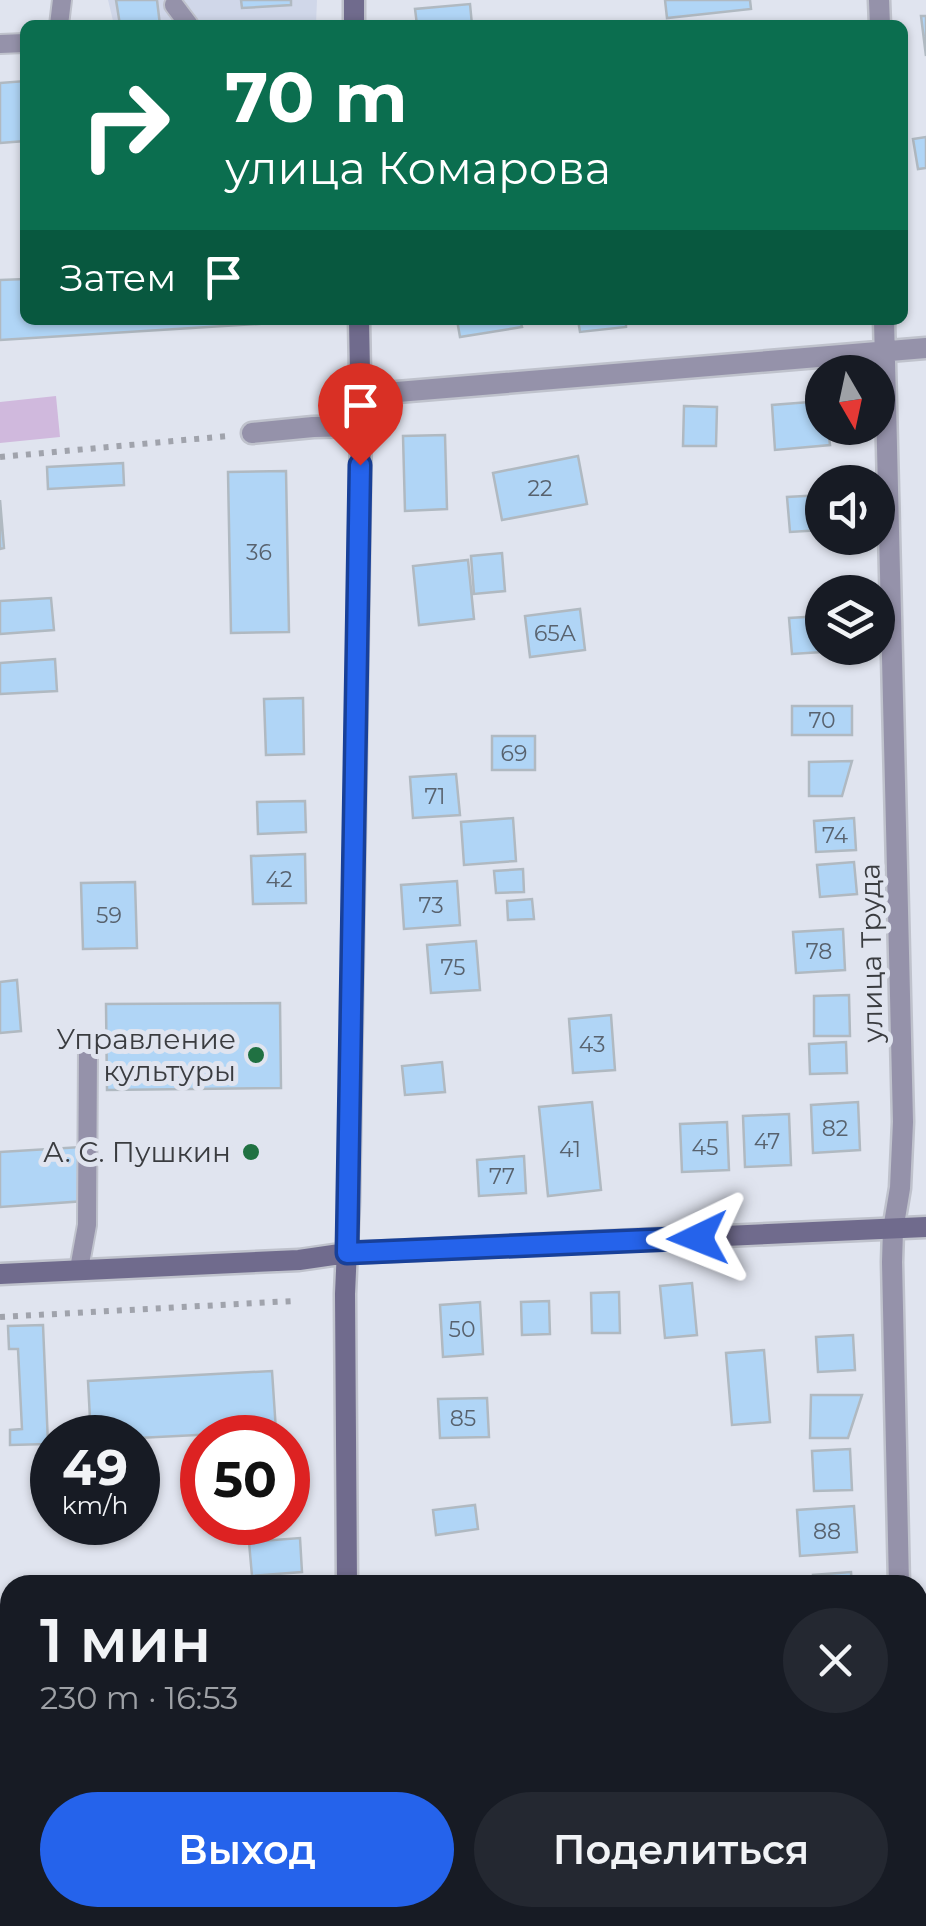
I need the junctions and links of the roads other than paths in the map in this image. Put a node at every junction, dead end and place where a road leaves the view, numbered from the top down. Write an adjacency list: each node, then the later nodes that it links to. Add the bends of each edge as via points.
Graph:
1 (174, 5): 2 (lane)
2 (184, 20)
3 (359, 325): 7 (main road)
4 (884, 325): 6 (street, улица Труда)
5 (926, 348): 6 (street)
6 (884, 352): 7 (street); 12 (street, улица Труда, via 903,1122)
7 (360, 395): 8 (main road)
8 (360, 426): 9 (street); 13 (main road)
9 (252, 433)
10 (88, 1046): 14 (lane, via 88,1225)
11 (926, 1227): 12 (main road)
12 (893, 1230): 13 (main road); 17 (street, улица Труда)
13 (347, 1253): 14 (main road); 16 (main road)
14 (79, 1270): 15 (main road)
15 (0, 1274)
16 (348, 1575)
17 (899, 1575)

